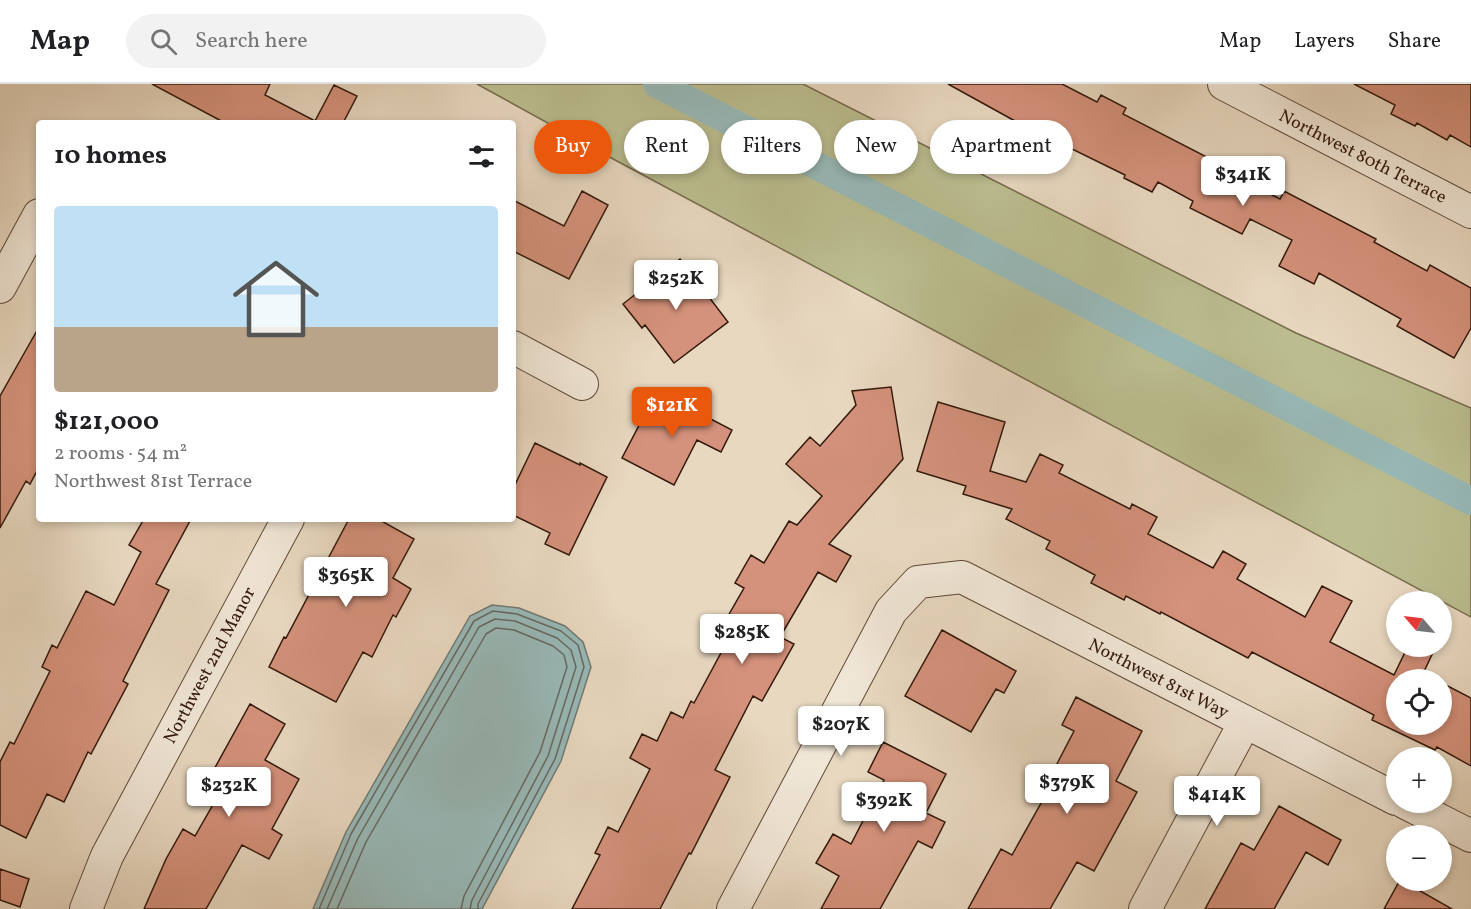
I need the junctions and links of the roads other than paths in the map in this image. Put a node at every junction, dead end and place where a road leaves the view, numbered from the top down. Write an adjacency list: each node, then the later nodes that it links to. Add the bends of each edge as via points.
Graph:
1 (1224, 84): 2 (street, Northwest 80th Terrace)
2 (1471, 212)
3 (36, 221): 4 (street)
4 (0, 287)
5 (516, 349): 6 (street)
6 (582, 384)
7 (286, 522): 12 (street, Northwest 2nd Manor, via 107,856)
8 (1245, 722): 9 (street, Northwest 81st Way); 13 (street, Northwest 81st Way, via 962,577 918,582 891,611); 14 (street)
9 (1386, 794)
10 (1426, 813): 11 (street)
11 (1471, 836)
12 (86, 909)
13 (733, 909)
14 (1145, 909)

